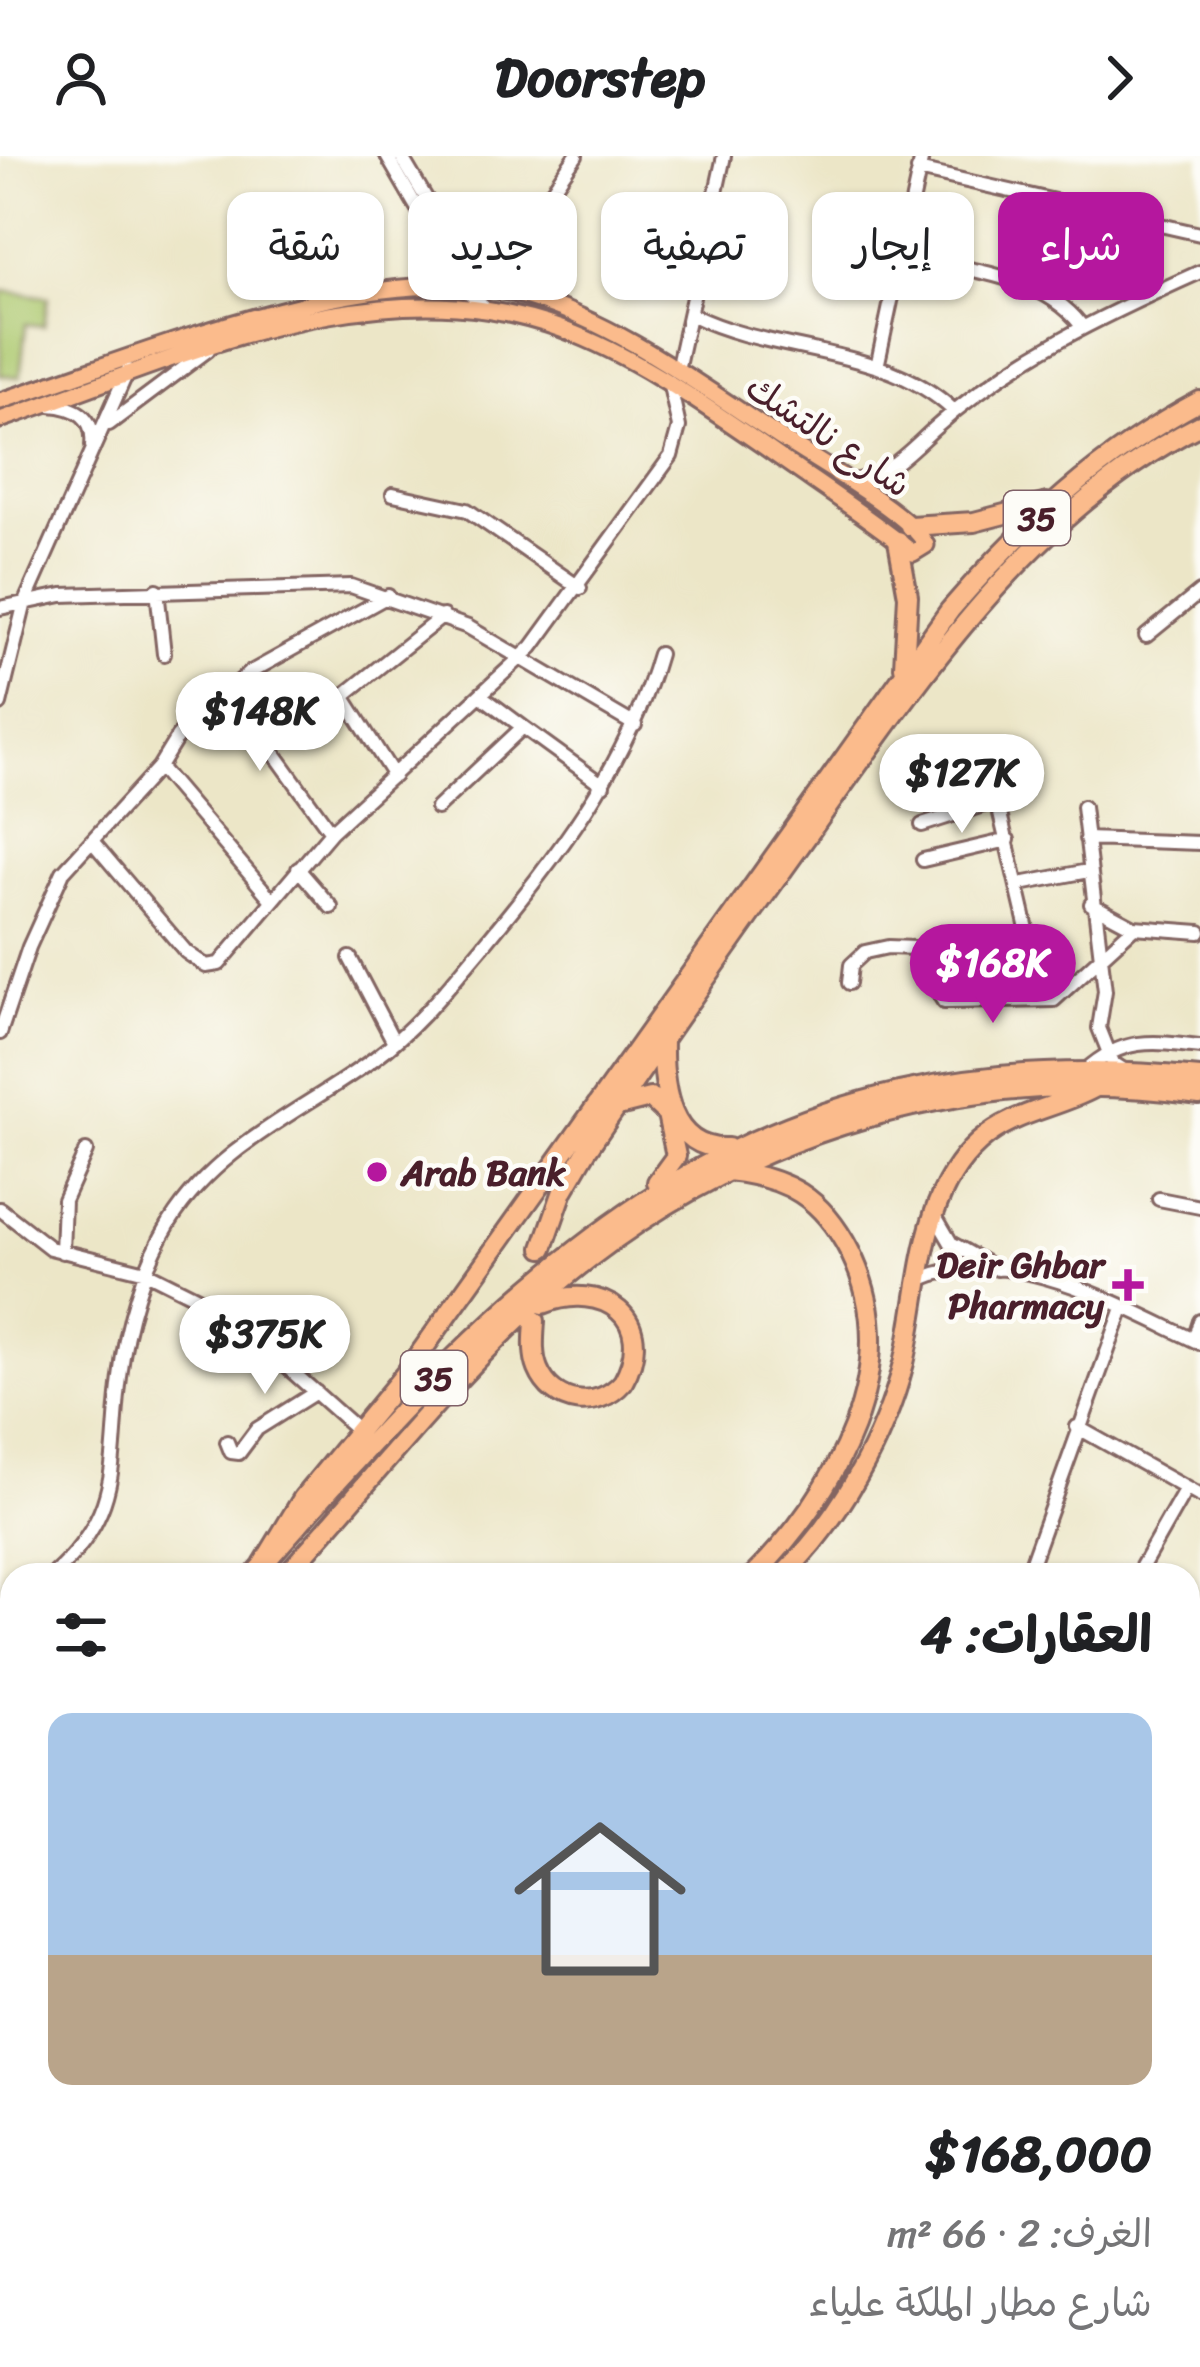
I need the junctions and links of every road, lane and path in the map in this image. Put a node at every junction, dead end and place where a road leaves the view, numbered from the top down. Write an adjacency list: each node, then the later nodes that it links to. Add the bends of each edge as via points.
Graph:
1 (386, 156): 6 (street)
2 (401, 156): 7 (street)
3 (576, 156): 8 (street)
4 (724, 156): 17 (street)
5 (920, 163): 9 (street)
6 (409, 192)
7 (424, 192)
8 (555, 192)
9 (1200, 234)
10 (1200, 272): 18 (street)
11 (974, 273): 18 (street, via 1066,305)
12 (408, 289): 20 (main road, شارع نالتشك, via 311,303)
13 (448, 300): 19 (main road, شارع نالتشك, via 328,315)
14 (481, 300): 22 (main road, شارع نالتشك)
15 (534, 300): 22 (main road, شارع نالتشك, via 612,331)
16 (891, 300): 21 (street)
17 (692, 315): 21 (street); 22 (street)
18 (1081, 326): 27 (street)
19 (211, 349): 23 (main road, شارع نالتشك); 29 (street)
20 (133, 359): 23 (street); 24 (main road, شارع نالتشك)
21 (877, 367): 27 (street)
22 (673, 375): 33 (main road, شارع نالتشك); 37 (main road, شارع نالتشك); 38 (street, via 679,427 671,456)
23 (125, 379): 26 (main road, شارع نالتشك); 29 (street)
24 (0, 401)
25 (1200, 401): 35 (highway, 35)
26 (45, 405): 28 (main road, شارع نالتشك); 31 (street, via 73,408 88,420)
27 (954, 411): 32 (street)
28 (0, 420)
29 (108, 425): 31 (street)
30 (1200, 425): 80 (highway, 35, via 1072,514 977,610)
31 (89, 459): 42 (street)
32 (887, 470): 33 (street); 36 (street)
33 (847, 482): 36 (main road, شارع نالتشك)
34 (393, 494): 38 (street, via 467,510)
35 (1057, 499): 37 (highway, via 995,519); 49 (highway, 35, via 991,563)
36 (886, 508): 37 (main road, شارع نالتشك)
37 (904, 533): 49 (highway)
38 (580, 588): 48 (street)
39 (157, 590): 41 (street, via 307,584); 42 (street); 46 (street)
40 (1200, 592): 45 (street)
41 (389, 596): 44 (street); 50 (street)
42 (25, 602): 43 (street); 52 (street)
43 (0, 608)
44 (443, 616): 48 (street); 56 (street, via 344,696)
45 (1146, 636)
46 (164, 654)
47 (659, 654): 53 (street)
48 (522, 658): 51 (street); 53 (street)
49 (904, 669): 108 (highway, 35)
50 (228, 689): 55 (street, via 178,736); 61 (street)
51 (480, 695): 54 (street); 56 (street)
52 (0, 704)
53 (635, 725): 57 (street)
54 (523, 728): 57 (street); 59 (street)
55 (159, 767): 64 (street); 70 (street)
56 (394, 776): 61 (street)
57 (603, 785): 81 (street, via 555,858)
58 (1083, 807): 62 (street)
59 (437, 808)
60 (922, 824): 63 (street, via 994,800)
61 (331, 832): 67 (street)
62 (1086, 839): 65 (street); 68 (street)
63 (1008, 840): 66 (street); 69 (street)
64 (92, 842): 70 (street, via 206,966 224,960); 79 (street, via 71,858 46,907)
65 (1200, 843)
66 (922, 860)
67 (298, 869): 70 (street); 72 (street)
68 (1088, 871): 69 (street); 71 (street)
69 (1020, 884): 75 (street, via 1028,949)
70 (271, 899)
71 (1091, 904): 73 (street); 77 (street)
72 (331, 908)
73 (1134, 927): 74 (street); 77 (street)
74 (1200, 932)
75 (941, 949): 77 (street, via 939,994 948,1002 1049,1002); 78 (street, via 865,952 851,965)
76 (350, 958): 81 (street)
77 (1099, 960): 83 (street)
78 (849, 983)
79 (0, 1033)
80 (664, 1040): 88 (highway, 35); 89 (highway, via 664,1084 685,1133 703,1147)
81 (394, 1042): 100 (street, via 214,1168 172,1219)
82 (1200, 1047): 83 (street, via 1141,1041)
83 (1107, 1051): 84 (street); 86 (street)
84 (1127, 1072): 85 (highway); 86 (highway)
85 (1200, 1078)
86 (1090, 1079): 87 (highway); 89 (highway, via 989,1076 912,1089); 91 (highway, via 911,1104 800,1138); 96 (highway, via 991,1132 956,1168)
87 (1200, 1095)
88 (618, 1106): 93 (highway, via 654,1099 676,1141 669,1169); 97 (highway, 35, via 568,1180)
89 (736, 1147): 93 (highway)
90 (86, 1151): 98 (street, via 64,1200)
91 (727, 1171): 103 (highway, 35, via 654,1211); 115 (highway, via 784,1181 823,1210 854,1259 870,1320 867,1377 851,1437 811,1510)
92 (1159, 1199): 94 (street)
93 (634, 1203): 113 (highway, 35, via 488,1323)
94 (1200, 1207)
95 (0, 1209): 98 (street)
96 (934, 1214): 99 (street, via 951,1243); 101 (highway)
97 (543, 1248)
98 (62, 1252): 100 (street)
99 (997, 1269): 101 (street); 102 (street)
100 (146, 1272): 106 (street, via 228,1313); 111 (street, via 120,1373 109,1496 91,1536)
101 (921, 1280): 116 (highway, via 877,1438 838,1507)
102 (1123, 1308): 105 (street); 107 (street)
103 (531, 1316): 103 (highway, via 574,1295 612,1304 634,1343 623,1382 584,1402 554,1391 536,1361); 114 (highway, 35)
104 (1200, 1321): 105 (street)
105 (1197, 1342)
106 (316, 1392): 108 (street); 109 (street, via 257,1429 238,1453)
107 (1077, 1427): 110 (street); 117 (street)
108 (359, 1431): 112 (highway, 35)
109 (227, 1442)
110 (1193, 1492): 118 (street)
111 (65, 1563)
112 (262, 1563)
113 (264, 1563)
114 (297, 1563)
115 (765, 1563)
116 (793, 1563)
117 (1031, 1563)
118 (1145, 1563)

